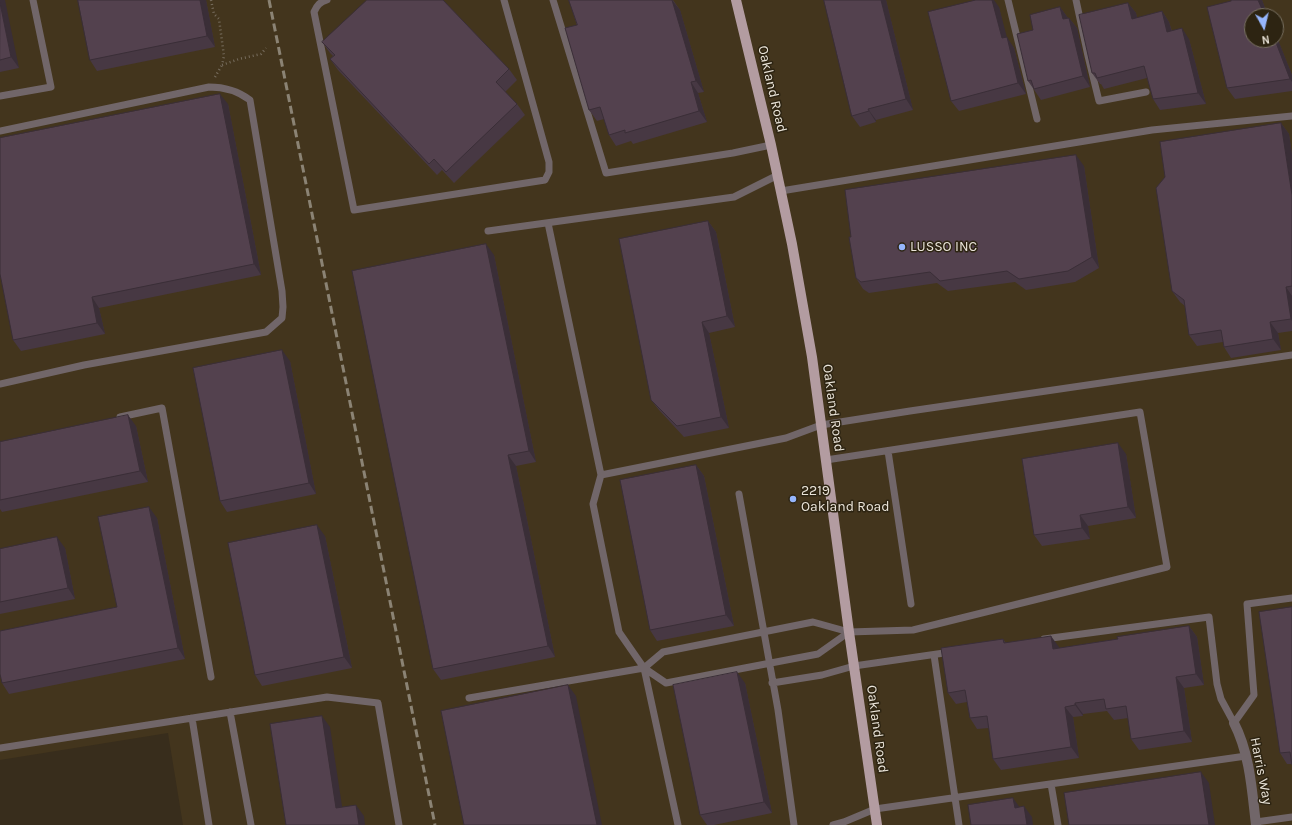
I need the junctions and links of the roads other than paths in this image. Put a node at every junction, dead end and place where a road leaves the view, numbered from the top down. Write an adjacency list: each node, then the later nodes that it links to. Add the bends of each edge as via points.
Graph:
1 (33, 0): 9 (lane, via 51,87)
2 (324, 0): 3 (lane, via 316,6 314,12 354,210 545,180 550,172 549,162)
3 (504, 0)
4 (553, 0): 13 (lane, via 606,173 733,153)
5 (736, 0): 13 (main road, Oakland Road)
6 (1008, 0): 11 (lane)
7 (1076, 0): 8 (lane, via 1099,101)
8 (1146, 92)
9 (0, 96)
10 (1292, 116): 15 (lane, via 1152,130)
11 (1037, 119)
12 (0, 131): 19 (lane, via 210,87 241,93 250,100 284,307 282,318 266,332 84,365)
13 (771, 144): 14 (main road, Oakland Road)
14 (778, 175): 15 (main road, Oakland Road); 16 (lane, via 734,197)
15 (781, 191): 21 (main road, Oakland Road)
16 (548, 223): 17 (lane); 24 (lane)
17 (488, 231)
18 (1292, 355): 21 (lane)
19 (0, 384)
20 (116, 418): 36 (lane, via 162,408)
21 (821, 425): 23 (main road, Oakland Road); 24 (lane, via 786,438)
22 (888, 451): 23 (lane); 27 (lane); 29 (lane, via 1140,412 1167,567 912,630)
23 (826, 460): 29 (main road, Oakland Road)
24 (601, 475): 35 (lane, via 593,504 619,632)
25 (739, 494): 28 (lane)
26 (1292, 598): 41 (lane, via 1248,604 1254,695)
27 (912, 604)
28 (764, 632): 29 (lane, via 813,622); 33 (lane); 35 (lane, via 663,652)
29 (849, 632): 33 (lane, via 818,654); 34 (main road, Oakland Road)
30 (1036, 641): 41 (lane, via 1209,616 1217,684 1221,699)
31 (957, 652): 32 (lane)
32 (934, 655): 34 (lane); 45 (lane)
33 (770, 663): 35 (lane, via 666,683); 37 (lane)
34 (854, 666): 37 (lane, via 822,675); 46 (main road, Oakland Road)
35 (644, 668): 38 (lane); 52 (lane)
36 (211, 677)
37 (772, 683): 53 (lane)
38 (469, 698)
39 (230, 712): 40 (lane); 50 (lane); 51 (lane, via 327,697 378,704)
40 (192, 718): 42 (lane); 49 (lane)
41 (1234, 723): 43 (street, Harris Way, via 1241,736)
42 (0, 748)
43 (1246, 756): 44 (lane); 48 (street, Harris Way)
44 (1051, 784): 45 (lane); 57 (lane)
45 (955, 798): 46 (lane); 56 (lane)
46 (875, 809): 54 (lane); 55 (main road, Oakland Road)
47 (1292, 817): 48 (lane)
48 (1256, 824)
49 (209, 825)
50 (250, 825)
51 (399, 825)
52 (678, 825)
53 (794, 825)
54 (833, 825)
55 (877, 825)
56 (959, 825)
57 (1058, 825)

